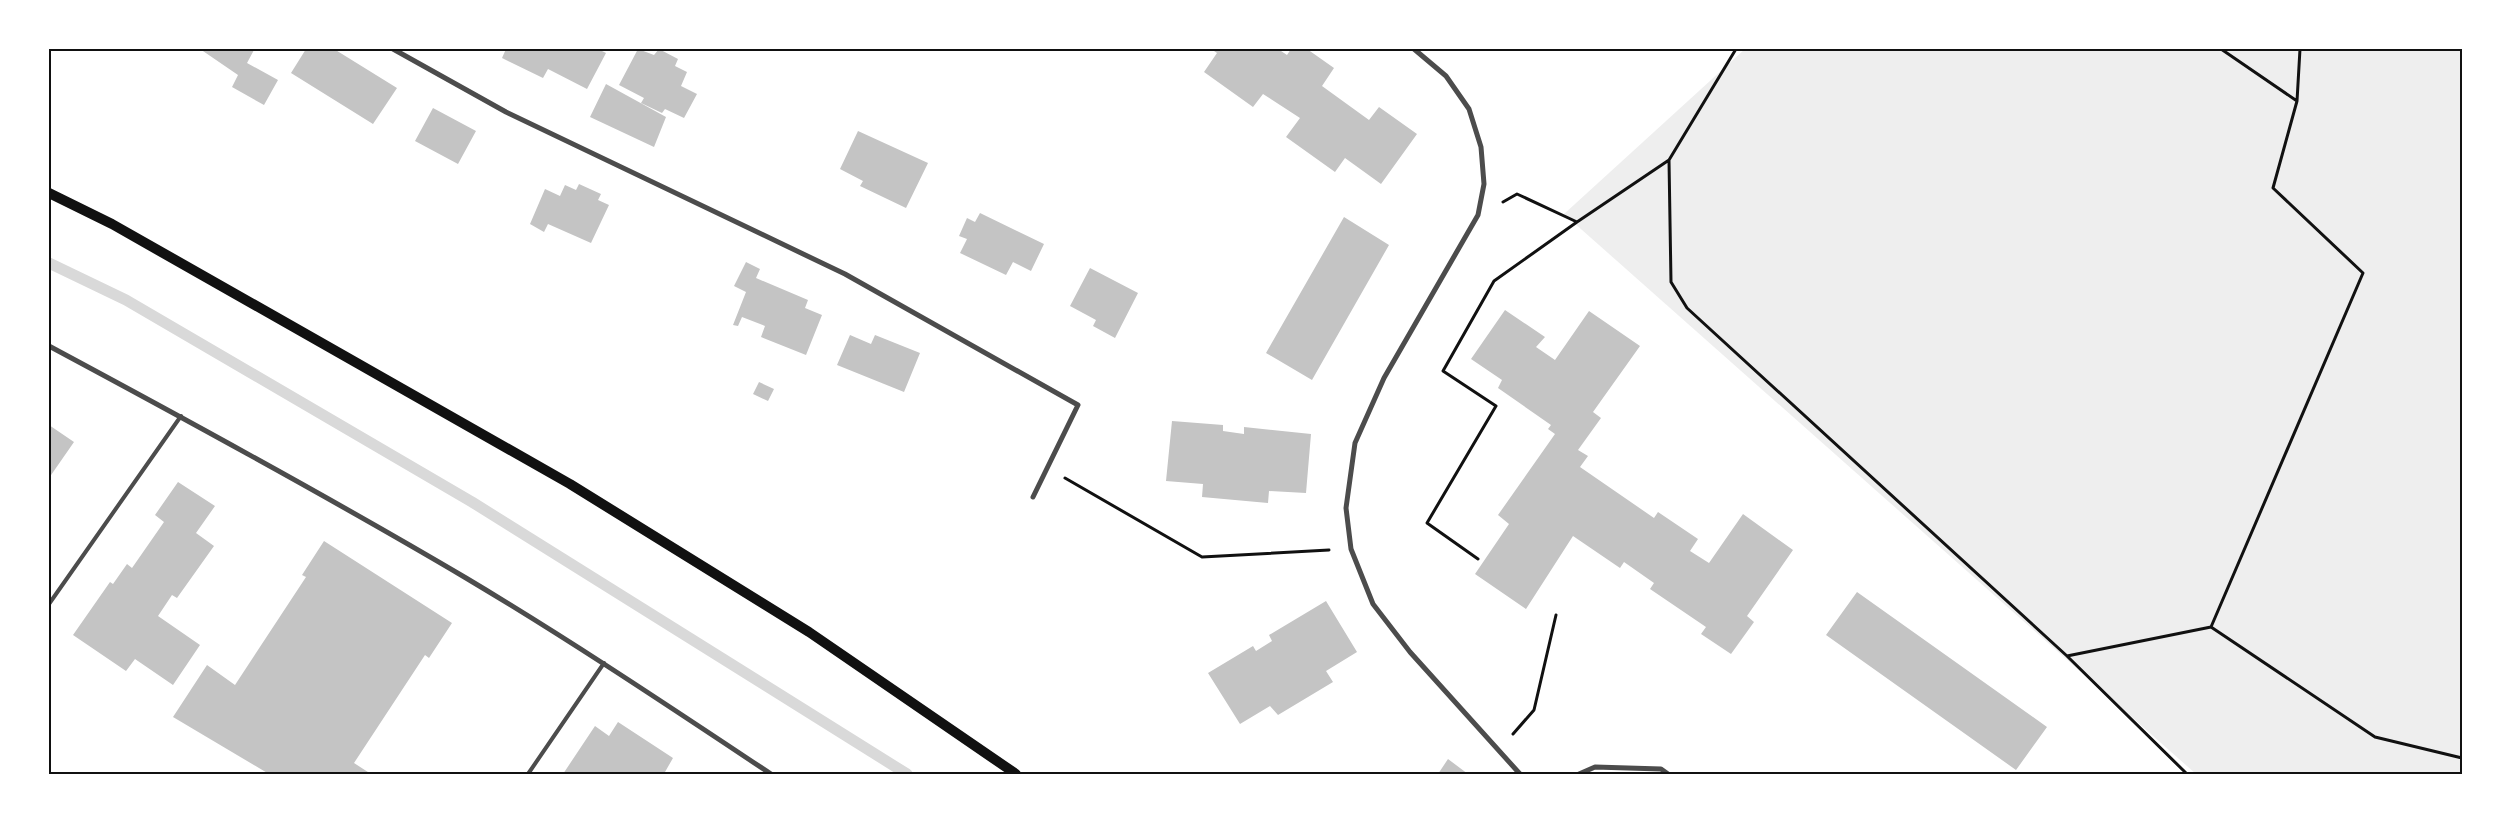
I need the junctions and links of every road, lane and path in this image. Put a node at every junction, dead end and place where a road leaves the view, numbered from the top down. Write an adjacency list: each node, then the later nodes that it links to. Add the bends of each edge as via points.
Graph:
1 (393, 49): 13 (street, via 506,112 845,274 1078,405)
2 (1414, 49): 9 (street, via 1446,76 1469,109 1481,147 1484,184)
3 (1736, 49): 7 (path)
4 (2221, 49): 6 (path)
5 (2300, 49): 6 (path)
6 (2297, 101): 19 (path, via 2273,188 2363,273)
7 (1669, 160): 10 (path); 20 (path, via 1671,282 1686,308)
8 (49, 193): 26 (main road, via 112,224 570,484 809,632)
9 (1478, 215): 10 (path, via 1517,194); 15 (street, via 1384,378 1355,443 1346,508)
10 (1577, 222): 16 (path, via 1494,281 1443,371 1496,406 1428,523)
11 (49, 346): 12 (street)
12 (181, 416): 17 (lane); 21 (street, via 466,578)
13 (1047, 468): 14 (street); 15 (path, via 1202,557)
14 (1033, 497)
15 (1351, 549): 22 (street, via 1373,604 1410,652)
16 (1478, 559)
17 (49, 604)
18 (1556, 615): 22 (path, via 1534,710)
19 (2211, 627): 20 (path); 23 (path, via 2375,737)
20 (2066, 656): 30 (path)
21 (604, 663): 24 (lane); 25 (street)
22 (1498, 751): 27 (street)
23 (2462, 758)
24 (528, 774)
25 (771, 774)
26 (1016, 774)
27 (1520, 774)
28 (1579, 774): 29 (street, via 1596,767 1661,769)
29 (1668, 774)
30 (2187, 774)

